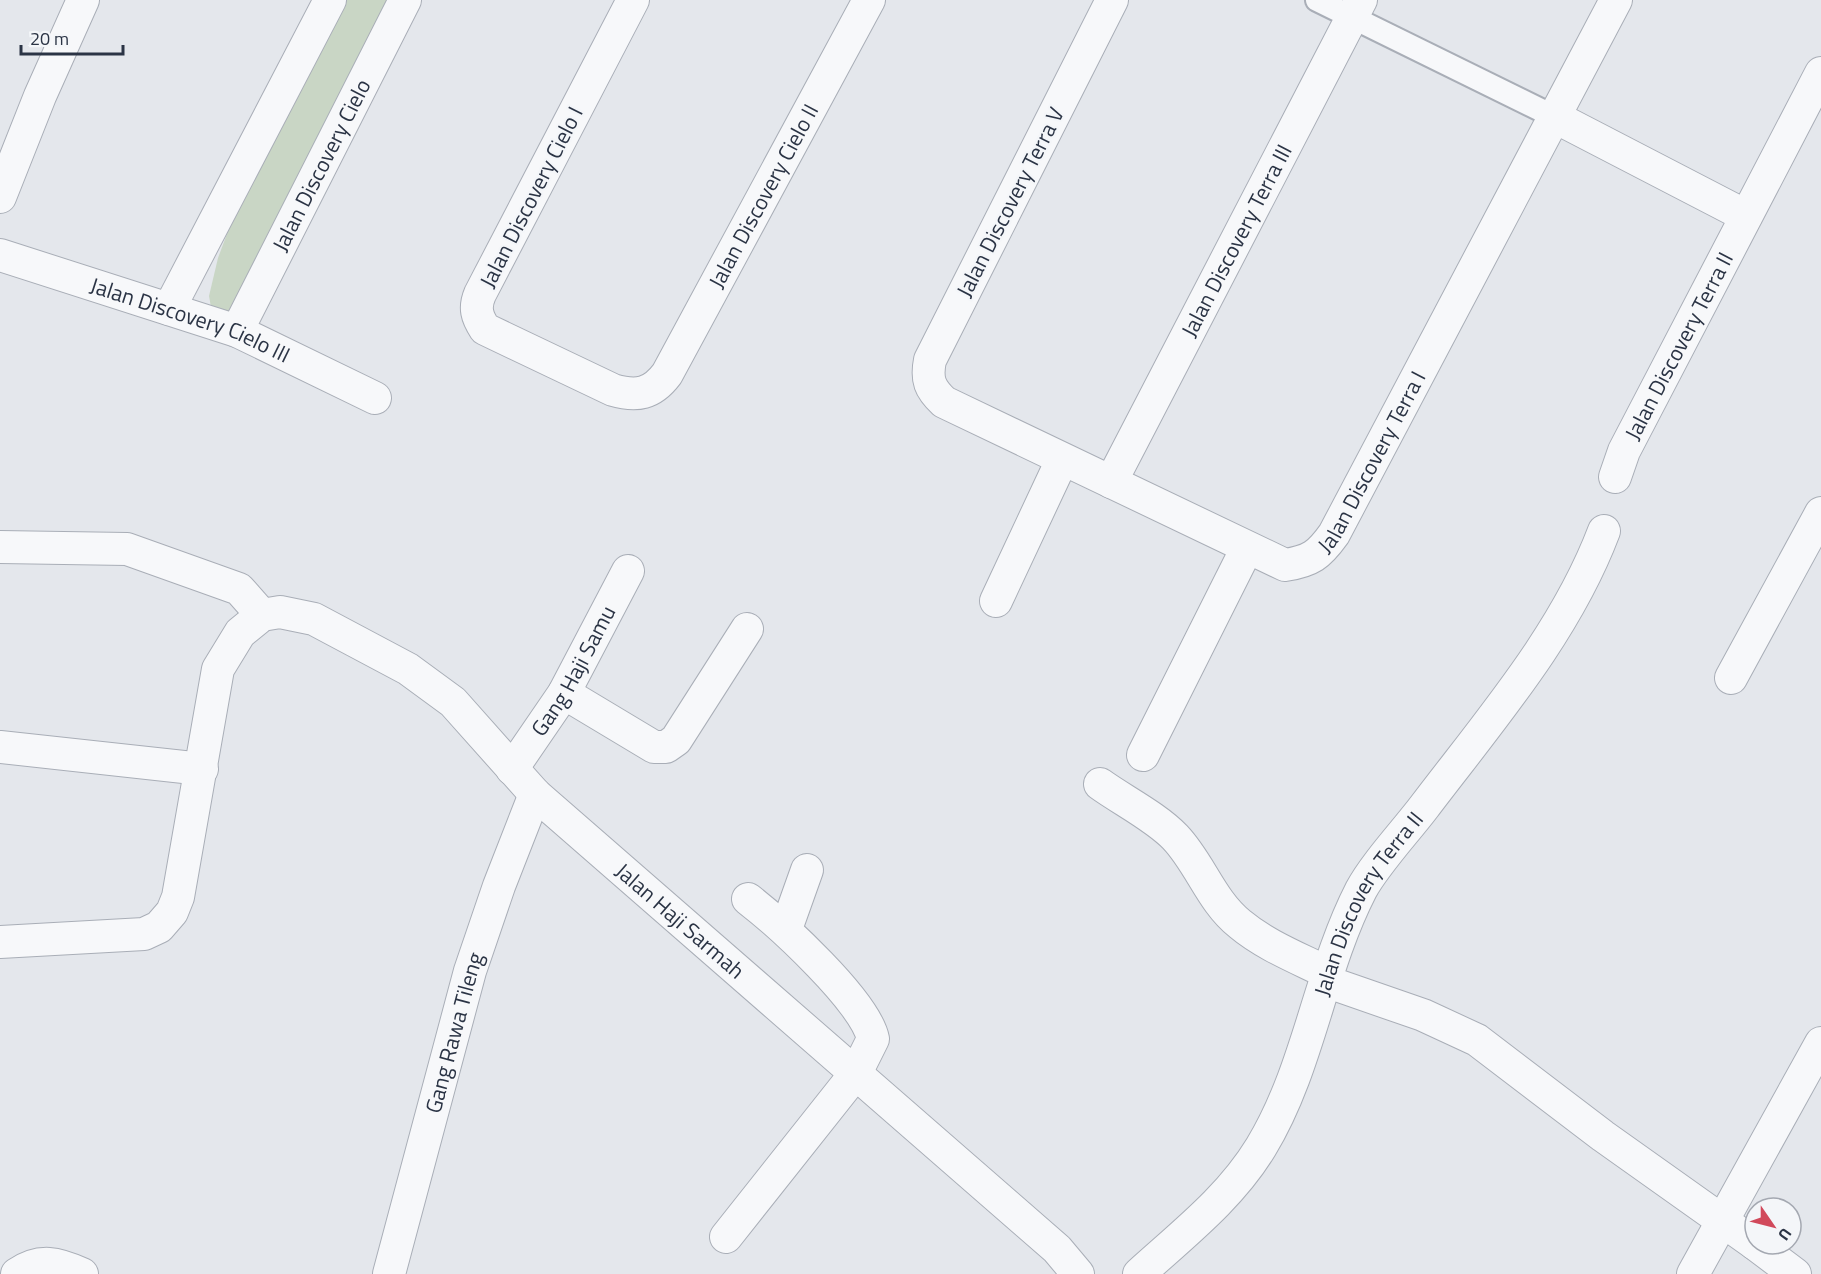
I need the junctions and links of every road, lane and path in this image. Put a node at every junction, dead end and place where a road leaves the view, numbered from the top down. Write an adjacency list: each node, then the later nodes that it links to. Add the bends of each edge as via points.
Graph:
1 (83, 0): 12 (street)
2 (330, 0): 15 (street)
3 (405, 0): 16 (street, Jalan Discovery Cielo)
4 (633, 0): 17 (street, Jalan Discovery Cielo I, via 480,294 477,309 485,329 613,390 629,394)
5 (869, 0): 17 (street, Jalan Discovery Cielo II, via 667,374)
6 (1112, 0): 19 (street, Jalan Discovery Terra V, via 930,360 929,382)
7 (1317, 0): 9 (street)
8 (1616, 0): 11 (street, Jalan Discovery Terra I)
9 (1357, 9): 11 (street); 22 (street, Jalan Discovery Terra III)
10 (1821, 72): 13 (street, Jalan Discovery Terra II)
11 (1555, 117): 13 (street); 26 (street, Jalan Discovery Terra I, via 1334,534 1306,562 1286,565)
12 (0, 197)
13 (1746, 216): 21 (street, Jalan Discovery Terra II, via 1624,452)
14 (0, 255): 15 (street, Jalan Discovery Cielo III)
15 (169, 309): 16 (street, Jalan Discovery Cielo III)
16 (237, 331): 18 (street, Jalan Discovery Cielo III)
17 (653, 389)
18 (375, 398)
19 (944, 402): 20 (street, Jalan Discovery Terra I)
20 (1062, 460): 22 (street, Jalan Discovery Terra I); 28 (street)
21 (1615, 477)
22 (1111, 482): 26 (street, Jalan Discovery Terra I)
23 (1821, 513): 31 (street)
24 (1604, 531): 43 (street, Jalan Discovery Terra II, via 1589,571 1532,664 1362,889)
25 (0, 547): 29 (street, via 127,549 239,589)
26 (1247, 548): 34 (street)
27 (628, 571): 32 (street, Gang Haji Samu)
28 (996, 601)
29 (262, 615): 35 (street, via 240,633 218,669); 36 (street, Jalan Haji Sarmah, via 280,612 314,619 408,669 453,702)
30 (747, 629): 32 (street, via 676,740 666,747 654,747)
31 (1731, 678)
32 (564, 693): 36 (street, Gang Haji Samu)
33 (0, 747): 35 (street)
34 (1143, 755)
35 (202, 769): 42 (street, via 178,897 159,927 144,934)
36 (512, 769): 38 (street, Jalan Haji Sarmah)
37 (1100, 784): 43 (street, via 1173,835 1239,924)
38 (535, 794): 45 (street, Jalan Haji Sarmah); 52 (street, Gang Rawa Tileng, via 470,971)
39 (807, 870): 41 (street)
40 (748, 899): 41 (street)
41 (786, 929): 45 (street, via 835,981 872,1032 872,1045)
42 (0, 942)
43 (1326, 977): 46 (street, via 1477,1040 1603,1136); 54 (street, Jalan Discovery Terra II, via 1288,1093 1261,1147 1229,1192)
44 (1821, 1043): 46 (street)
45 (856, 1074): 48 (street); 53 (street, Jalan Haji Sarmah, via 1057,1249)
46 (1722, 1219): 47 (street); 55 (street)
47 (1743, 1235)
48 (726, 1237)
49 (1771, 1256): 56 (street)
50 (22, 1270): 51 (street, via 42,1263 60,1264)
51 (82, 1274)
52 (389, 1274)
53 (1077, 1274)
54 (1139, 1274)
55 (1693, 1274)
56 (1795, 1274)

